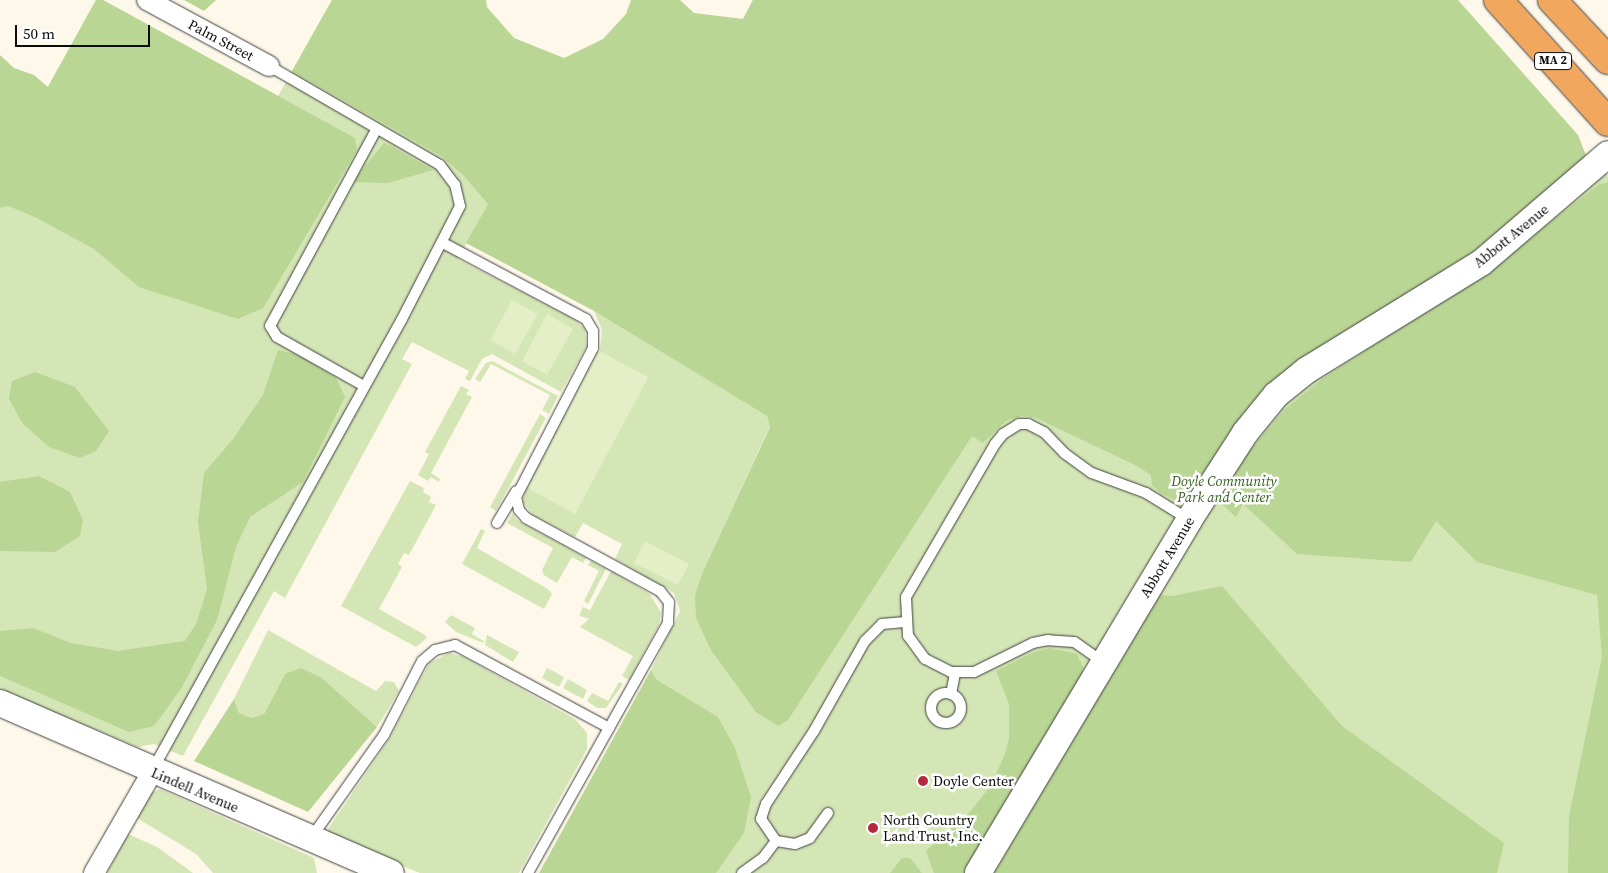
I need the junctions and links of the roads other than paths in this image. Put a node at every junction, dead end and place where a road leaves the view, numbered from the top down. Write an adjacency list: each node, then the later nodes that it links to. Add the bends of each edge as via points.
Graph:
1 (147, 0): 5 (street, Palm Street)
2 (1498, 0): 6 (highway, MA 2)
3 (1552, 0): 4 (highway, MA 2)
4 (1608, 60)
5 (269, 66): 7 (lane)
6 (1608, 122)
7 (376, 130): 9 (lane, via 440,165 455,185 460,206); 10 (lane, via 270,326 277,336)
8 (1608, 154): 12 (street, Abbott Avenue, via 1481,263 1307,370 1276,395 1245,433)
9 (443, 243): 10 (lane); 11 (lane, via 586,319 593,331 593,348)
10 (364, 386): 20 (lane)
11 (520, 484): 13 (lane); 19 (lane, via 516,504 526,518 660,591 669,602 668,623)
12 (1189, 520): 14 (lane, via 1146,493 1092,473 1064,453 1044,432 1028,424 1019,424 1003,434 995,444 910,588 906,597); 15 (street, Abbott Avenue)
13 (497, 523)
14 (905, 622): 16 (lane, via 908,636 925,659); 23 (lane, via 882,624 865,641 814,731 766,804 762,811 763,826)
15 (1104, 663): 16 (lane, via 1074,642 1048,640 1033,643 974,672); 28 (street, Abbott Avenue)
16 (955, 673): 17 (lane)
17 (952, 694)
18 (0, 703): 20 (street, Lindell Avenue)
19 (609, 728): 22 (lane, via 455,645 429,654 411,681 384,735); 26 (lane)
20 (152, 772): 22 (street, Lindell Avenue); 24 (street)
21 (828, 813): 23 (lane, via 810,838 802,842)
22 (311, 839): 25 (street, Lindell Avenue)
23 (776, 842): 27 (lane, via 764,858)
24 (94, 873)
25 (391, 873)
26 (528, 873)
27 (742, 873)
28 (978, 873)

